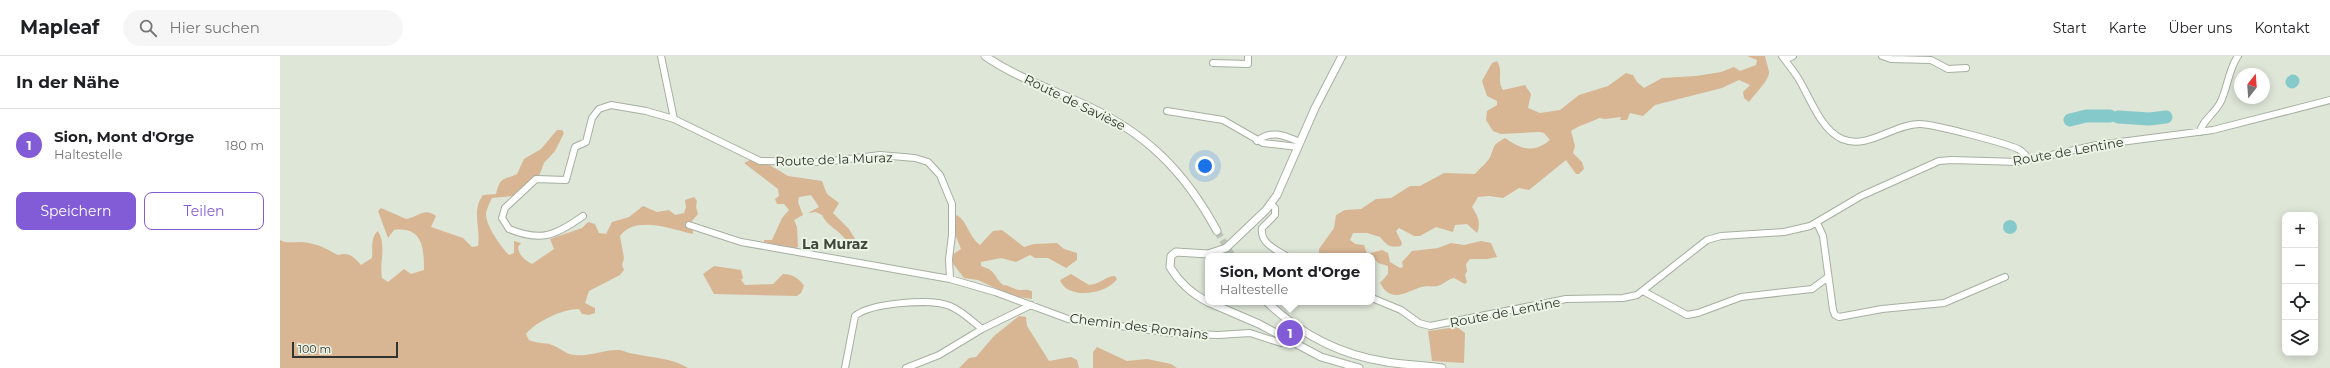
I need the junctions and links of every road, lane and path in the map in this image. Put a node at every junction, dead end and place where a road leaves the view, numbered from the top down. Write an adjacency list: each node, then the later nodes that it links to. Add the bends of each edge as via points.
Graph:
1 (661, 56): 13 (street)
2 (985, 56): 22 (street, Route de Savièse, via 1019,76 1104,114 1143,138 1179,173)
3 (1248, 56): 9 (street, via 1248,64)
4 (1342, 56): 16 (street)
5 (1793, 56): 8 (street)
6 (1882, 56): 10 (street, via 1891,59 1931,60 1948,69)
7 (2238, 56): 14 (street, via 2221,101 2202,125)
8 (1783, 58): 17 (street, via 1798,77 1822,120 1833,134 1841,139 1860,142 1894,128 1921,124 2006,144 2021,151)
9 (1213, 63)
10 (1966, 68)
11 (2330, 100): 14 (street, Route de Lentine)
12 (1167, 111): 15 (street, via 1223,120)
13 (674, 119): 19 (street, Route de la Muraz, via 611,104 599,109 592,118 586,142 574,147 566,180 536,179 506,208 502,218 509,229 534,237 545,236); 28 (street, Route de la Muraz, via 760,161 825,162 880,155 916,158 928,162 940,175 952,204)
14 (2200, 132): 17 (street, Route de Lentine, via 2097,145)
15 (1257, 141): 16 (street, via 1271,145); 16 (street, via 1276,134)
16 (1299, 145): 18 (street)
17 (2029, 159): 20 (street, Route de Lentine, via 2019,162 1939,161 1861,196)
18 (1271, 204): 23 (street, via 1226,248); 24 (street, via 1275,208 1275,215 1262,228 1262,236 1264,241)
19 (583, 216)
20 (1818, 223): 27 (street, via 1823,236); 29 (street, Route de Lentine, via 1784,232 1721,236 1707,240)
21 (689, 225): 28 (street, Chemin des Romains, via 741,242)
22 (1217, 231)
23 (1211, 253)
24 (1282, 253)
25 (1205, 254): 31 (street, via 1176,252 1171,256 1170,267 1180,281)
26 (2005, 277): 27 (street, via 1944,303 1882,309 1839,317 1834,315)
27 (1828, 278): 29 (street, via 1812,289 1741,297 1687,315)
28 (950, 279): 32 (street, Chemin des Romains)
29 (1643, 291): 30 (street, Route de Lentine, via 1628,297 1555,301 1430,326 1419,323 1401,310)
30 (1375, 299)
31 (1205, 300)
32 (1031, 305): 35 (street); 36 (street, Chemin des Romains, via 1057,316 1172,333 1250,333 1281,343)
33 (1214, 305): 36 (street)
34 (1272, 305): 41 (street, via 1302,330 1338,349 1382,361)
35 (982, 330): 38 (street, via 946,304 910,301 887,305 855,316); 39 (street, via 940,355)
36 (1286, 339): 37 (street)
37 (1344, 366): 40 (street)
38 (845, 368)
39 (906, 368)
40 (1359, 368)
41 (1442, 368)

